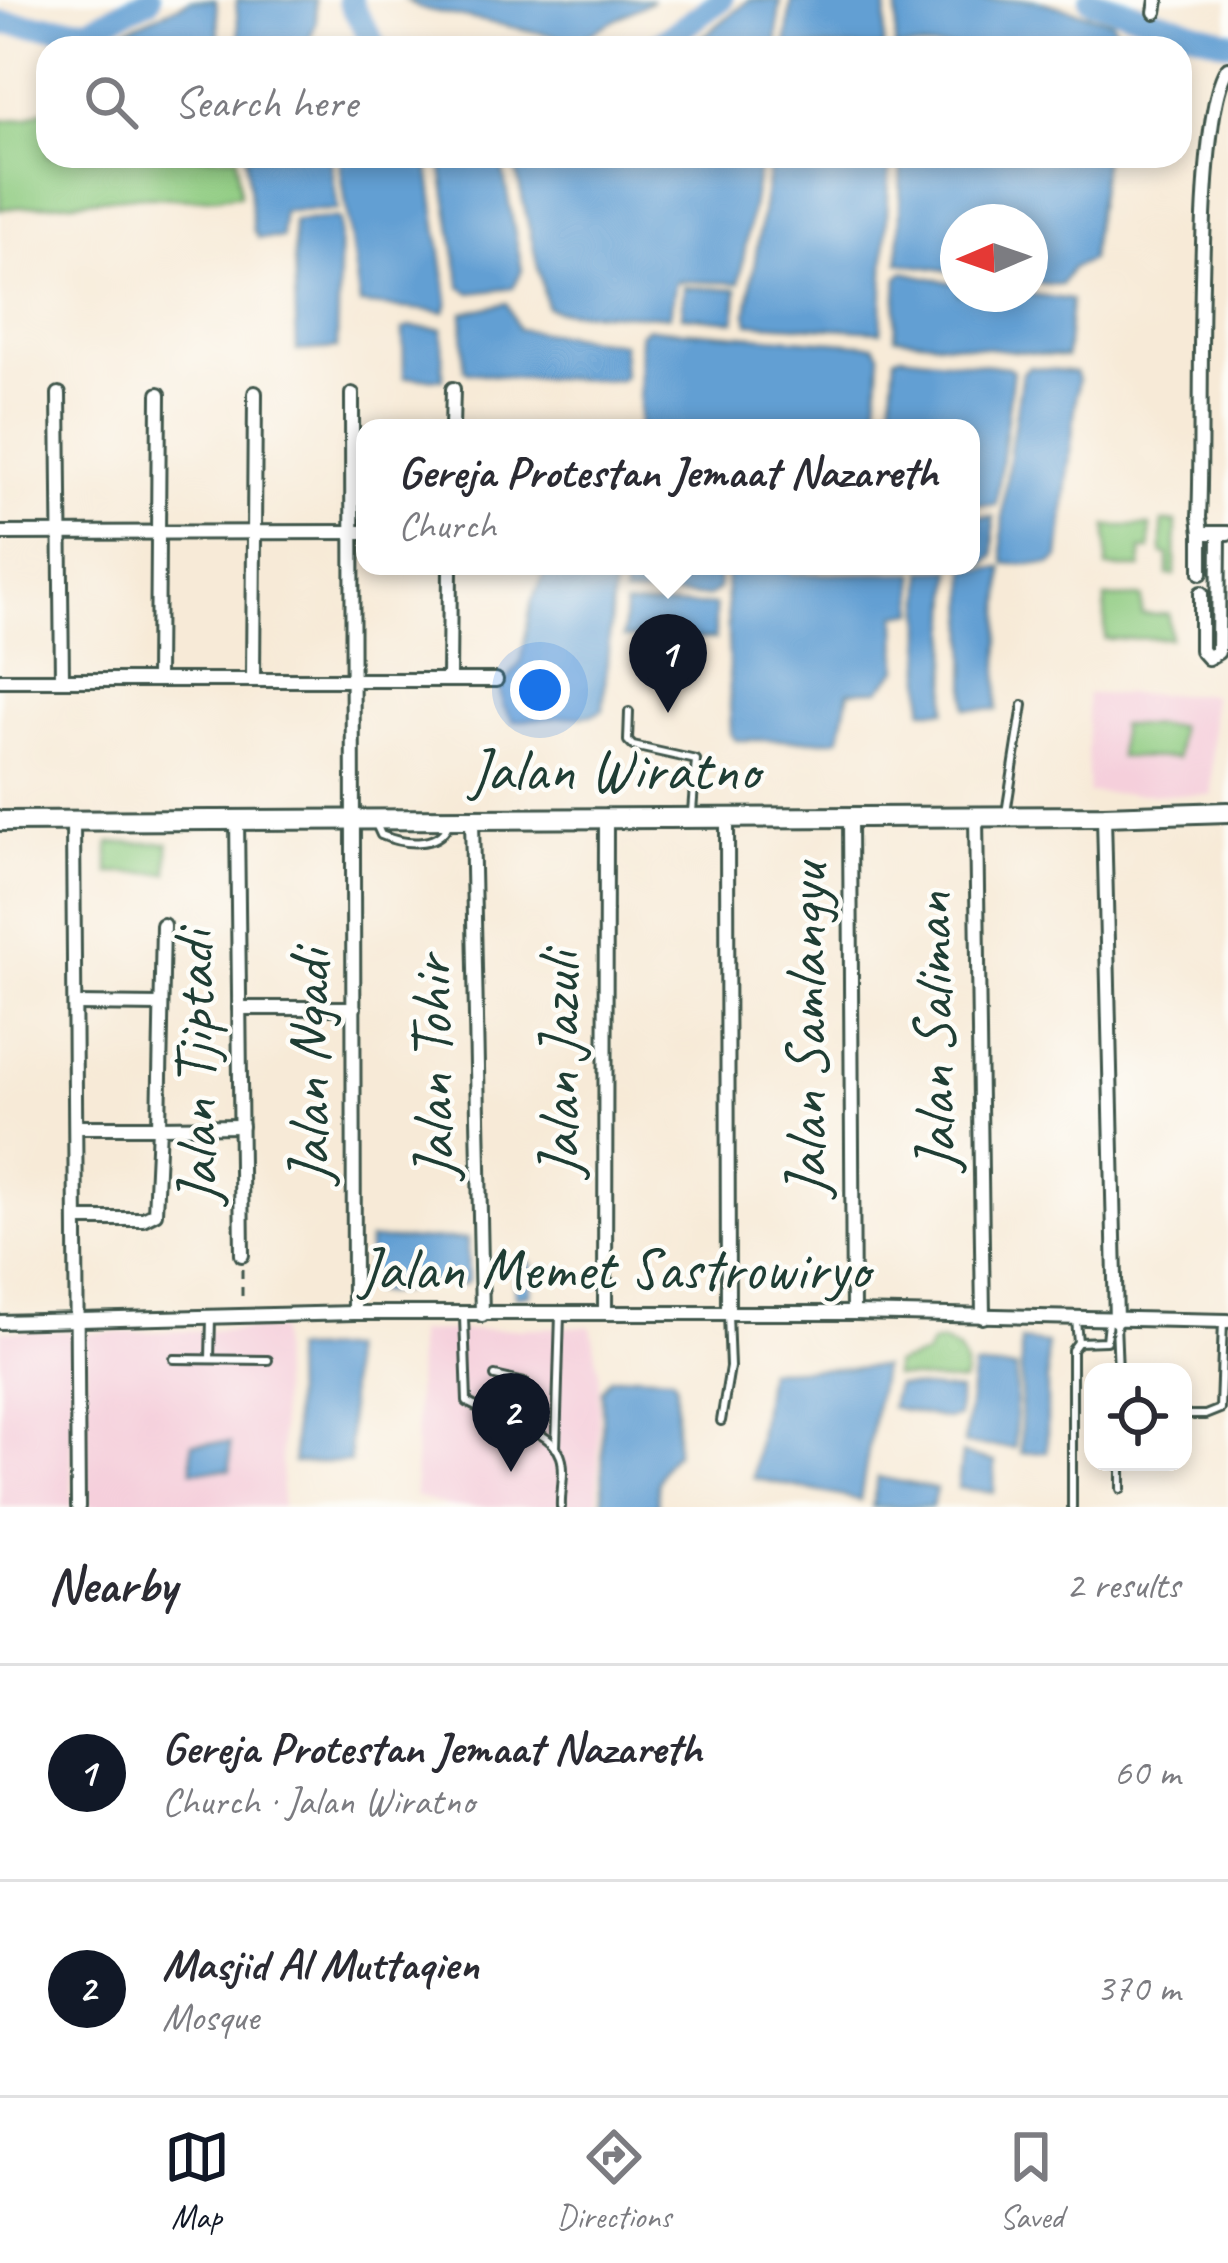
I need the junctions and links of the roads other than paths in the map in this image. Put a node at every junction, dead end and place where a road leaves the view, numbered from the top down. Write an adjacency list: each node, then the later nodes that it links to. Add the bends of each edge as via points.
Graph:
1 (1228, 68): 13 (street, via 1216,94 1206,194)
2 (453, 389): 7 (street)
3 (255, 393): 8 (street)
4 (58, 394): 12 (street)
5 (159, 394): 15 (street)
6 (352, 394): 9 (street, Jalan Ngadi)
7 (452, 419)
8 (253, 532): 9 (street); 15 (street); 19 (street)
9 (349, 532): 10 (street); 25 (street, Jalan Ngadi)
10 (356, 532)
11 (0, 533): 12 (street)
12 (60, 533): 15 (street); 21 (street)
13 (1201, 533): 14 (street); 16 (street)
14 (1223, 533): 18 (street, via 1218,652 1208,658 1201,650)
15 (158, 534): 22 (street)
16 (1201, 573)
17 (450, 575): 23 (street)
18 (1201, 593)
19 (253, 679): 22 (street); 25 (street)
20 (0, 680): 21 (street)
21 (62, 680): 22 (street)
22 (157, 680)
23 (449, 680): 24 (street); 25 (street)
24 (496, 680)
25 (354, 681): 39 (street, Jalan Ngadi)
26 (1023, 705): 34 (lane)
27 (629, 712): 30 (lane, via 633,746 696,760)
28 (1228, 812): 31 (main road, Jalan Wiratno)
29 (606, 816): 30 (main road, Jalan Wiratno); 37 (main road, Jalan Wiratno); 52 (street, Jalan Jazuli)
30 (692, 816): 32 (main road, Jalan Wiratno)
31 (1104, 816): 34 (main road, Jalan Wiratno); 62 (street)
32 (727, 817): 36 (main road, Jalan Wiratno); 55 (street)
33 (976, 817): 34 (main road, Jalan Wiratno); 36 (main road, Jalan Wiratno); 58 (street, Jalan Saliman)
34 (1005, 817)
35 (237, 818): 39 (main road, Jalan Wiratno); 40 (main road, Jalan Wiratno); 44 (street, Jalan Tjiptadi)
36 (850, 818): 53 (street, Jalan Samlangyu)
37 (472, 819): 39 (main road, Jalan Wiratno); 56 (street, Jalan Tohir)
38 (0, 821): 40 (main road, Jalan Wiratno)
39 (364, 821): 45 (street, Jalan Ngadi)
40 (73, 822): 42 (street)
41 (163, 926): 43 (street)
42 (76, 1004): 43 (street); 47 (street)
43 (160, 1006): 48 (street)
44 (239, 1008): 45 (street); 46 (street, Jalan Tjiptadi)
45 (354, 1009): 51 (street, Jalan Ngadi)
46 (241, 1126): 48 (street); 50 (street, Jalan Tjiptadi)
47 (78, 1127): 48 (street); 49 (street)
48 (159, 1127): 49 (street, via 155,1213)
49 (79, 1220): 61 (street)
50 (242, 1255)
51 (354, 1313): 57 (street, Jalan Memet Sastrowiryo); 59 (street, Jalan Memet Sastrowiryo)
52 (604, 1313): 54 (street, Jalan Memet Sastrowiryo); 55 (street, Jalan Memet Sastrowiryo)
53 (853, 1313): 55 (street, Jalan Memet Sastrowiryo); 58 (street, Jalan Memet Sastrowiryo)
54 (560, 1314): 56 (street, Jalan Memet Sastrowiryo); 76 (lane)
55 (728, 1314): 74 (lane)
56 (482, 1315): 57 (street, Jalan Memet Sastrowiryo)
57 (464, 1316): 72 (lane, via 465,1397)
58 (982, 1317): 60 (street, Jalan Memet Sastrowiryo)
59 (211, 1318): 61 (street, Jalan Memet Sastrowiryo); 67 (lane)
60 (1076, 1320): 62 (street, Jalan Memet Sastrowiryo); 65 (lane)
61 (79, 1321): 63 (street, Jalan Memet Sastrowiryo); 79 (street)
62 (1112, 1321): 64 (street, Jalan Memet Sastrowiryo); 65 (lane, via 1106,1341); 69 (lane)
63 (0, 1322)
64 (1225, 1322): 73 (lane, via 1220,1409)
65 (1078, 1342): 81 (lane)
66 (174, 1359): 67 (lane)
67 (210, 1359): 68 (lane)
68 (268, 1360)
69 (1117, 1363)
70 (495, 1376): 71 (lane, via 524,1381)
71 (526, 1400): 72 (lane, via 503,1396); 75 (lane)
72 (486, 1412): 75 (lane)
73 (1192, 1415)
74 (721, 1421)
75 (528, 1426): 76 (lane)
76 (556, 1448): 80 (lane)
77 (1120, 1471): 78 (lane)
78 (1121, 1489)
79 (79, 1507)
80 (560, 1507)
81 (1072, 1507)

